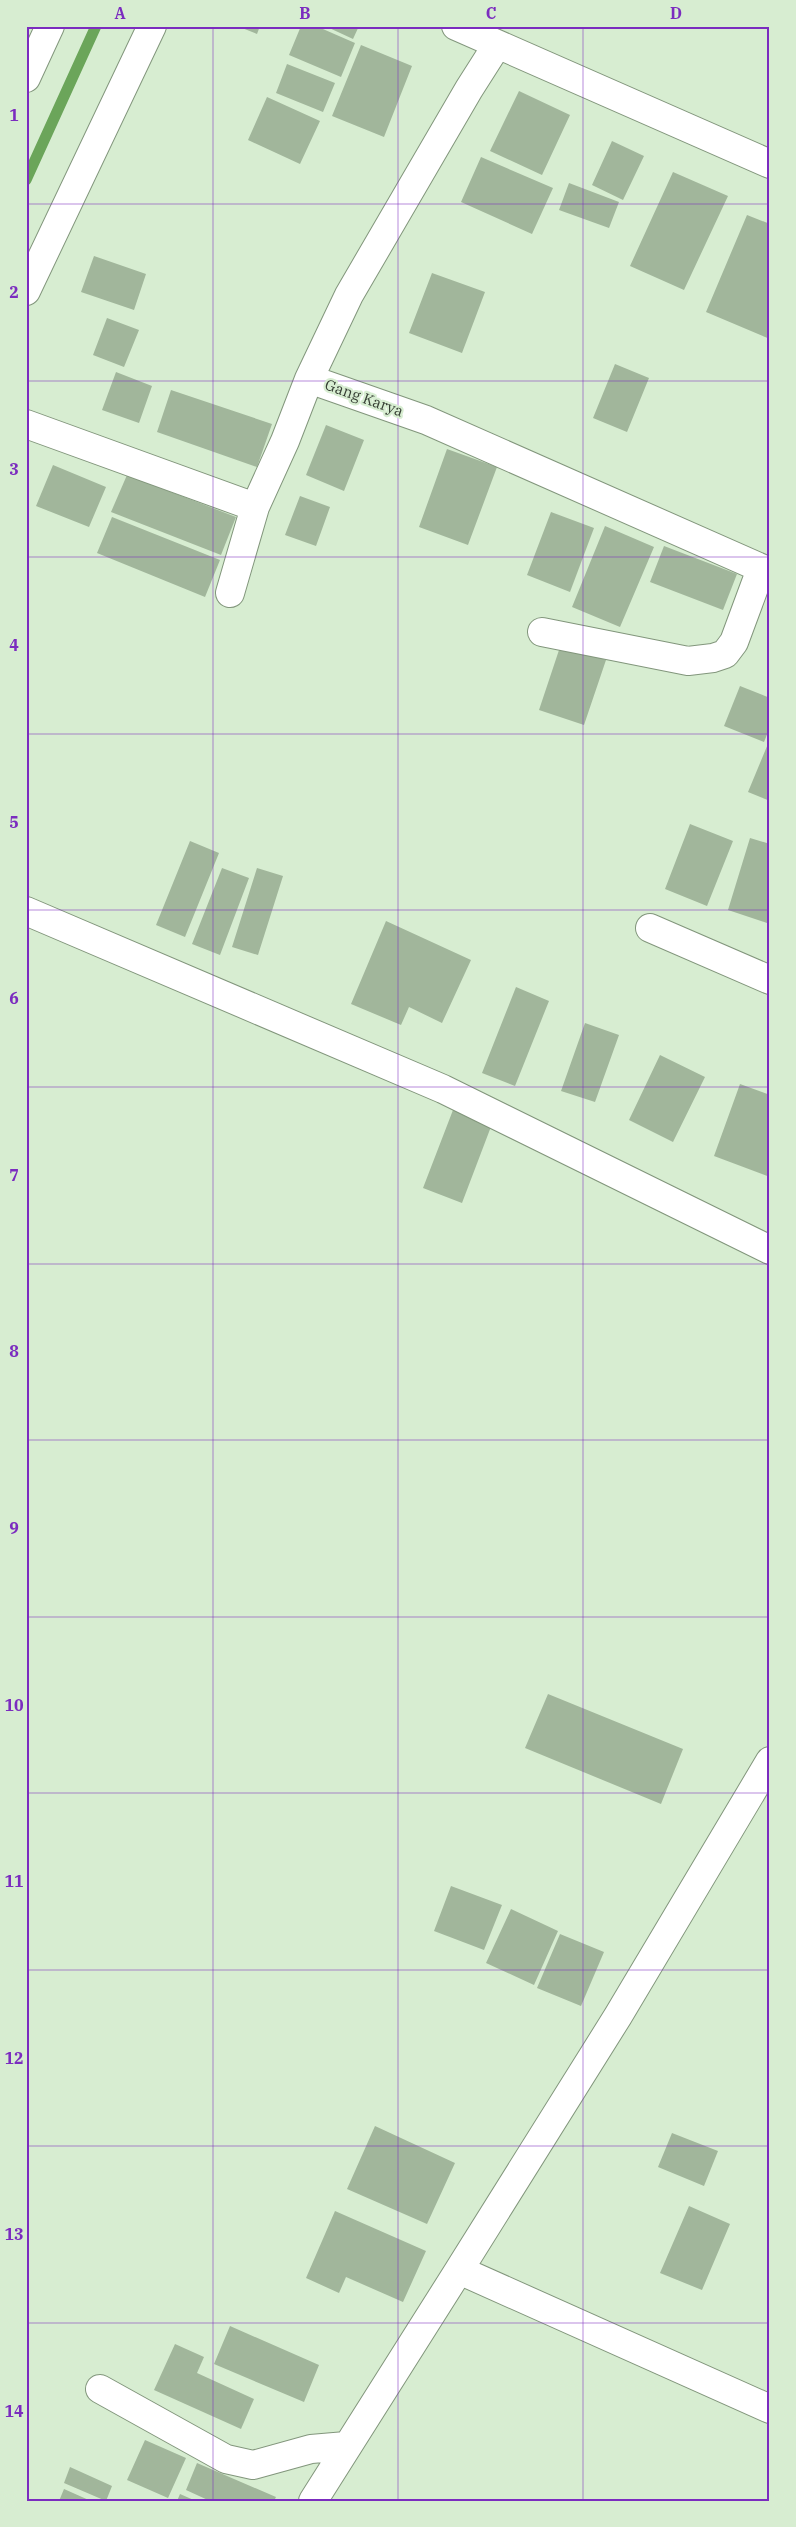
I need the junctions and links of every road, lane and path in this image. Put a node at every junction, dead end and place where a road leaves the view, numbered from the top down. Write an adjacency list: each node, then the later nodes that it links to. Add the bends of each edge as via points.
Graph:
1 (50, 26): 5 (street)
2 (152, 26): 7 (street)
3 (456, 26): 4 (street)
4 (497, 45): 6 (street); 8 (street, Gang Karya, via 349,295)
5 (26, 78)
6 (770, 164)
7 (26, 291)
8 (309, 378): 10 (street); 11 (street, Gang Karya, via 426,420)
9 (26, 424): 10 (street)
10 (255, 507): 12 (street)
11 (766, 570): 13 (street, via 734,642 725,654 713,658 688,661)
12 (230, 593)
13 (542, 632)
14 (26, 911): 17 (street, via 443,1089)
15 (650, 928): 16 (street)
16 (770, 980)
17 (770, 1250)
18 (770, 1761): 19 (street, via 618,2016)
19 (459, 2270): 21 (street); 22 (street)
20 (100, 2389): 22 (street, via 226,2459 253,2465 311,2449)
21 (770, 2409)
22 (346, 2446): 23 (street)
23 (313, 2501)

